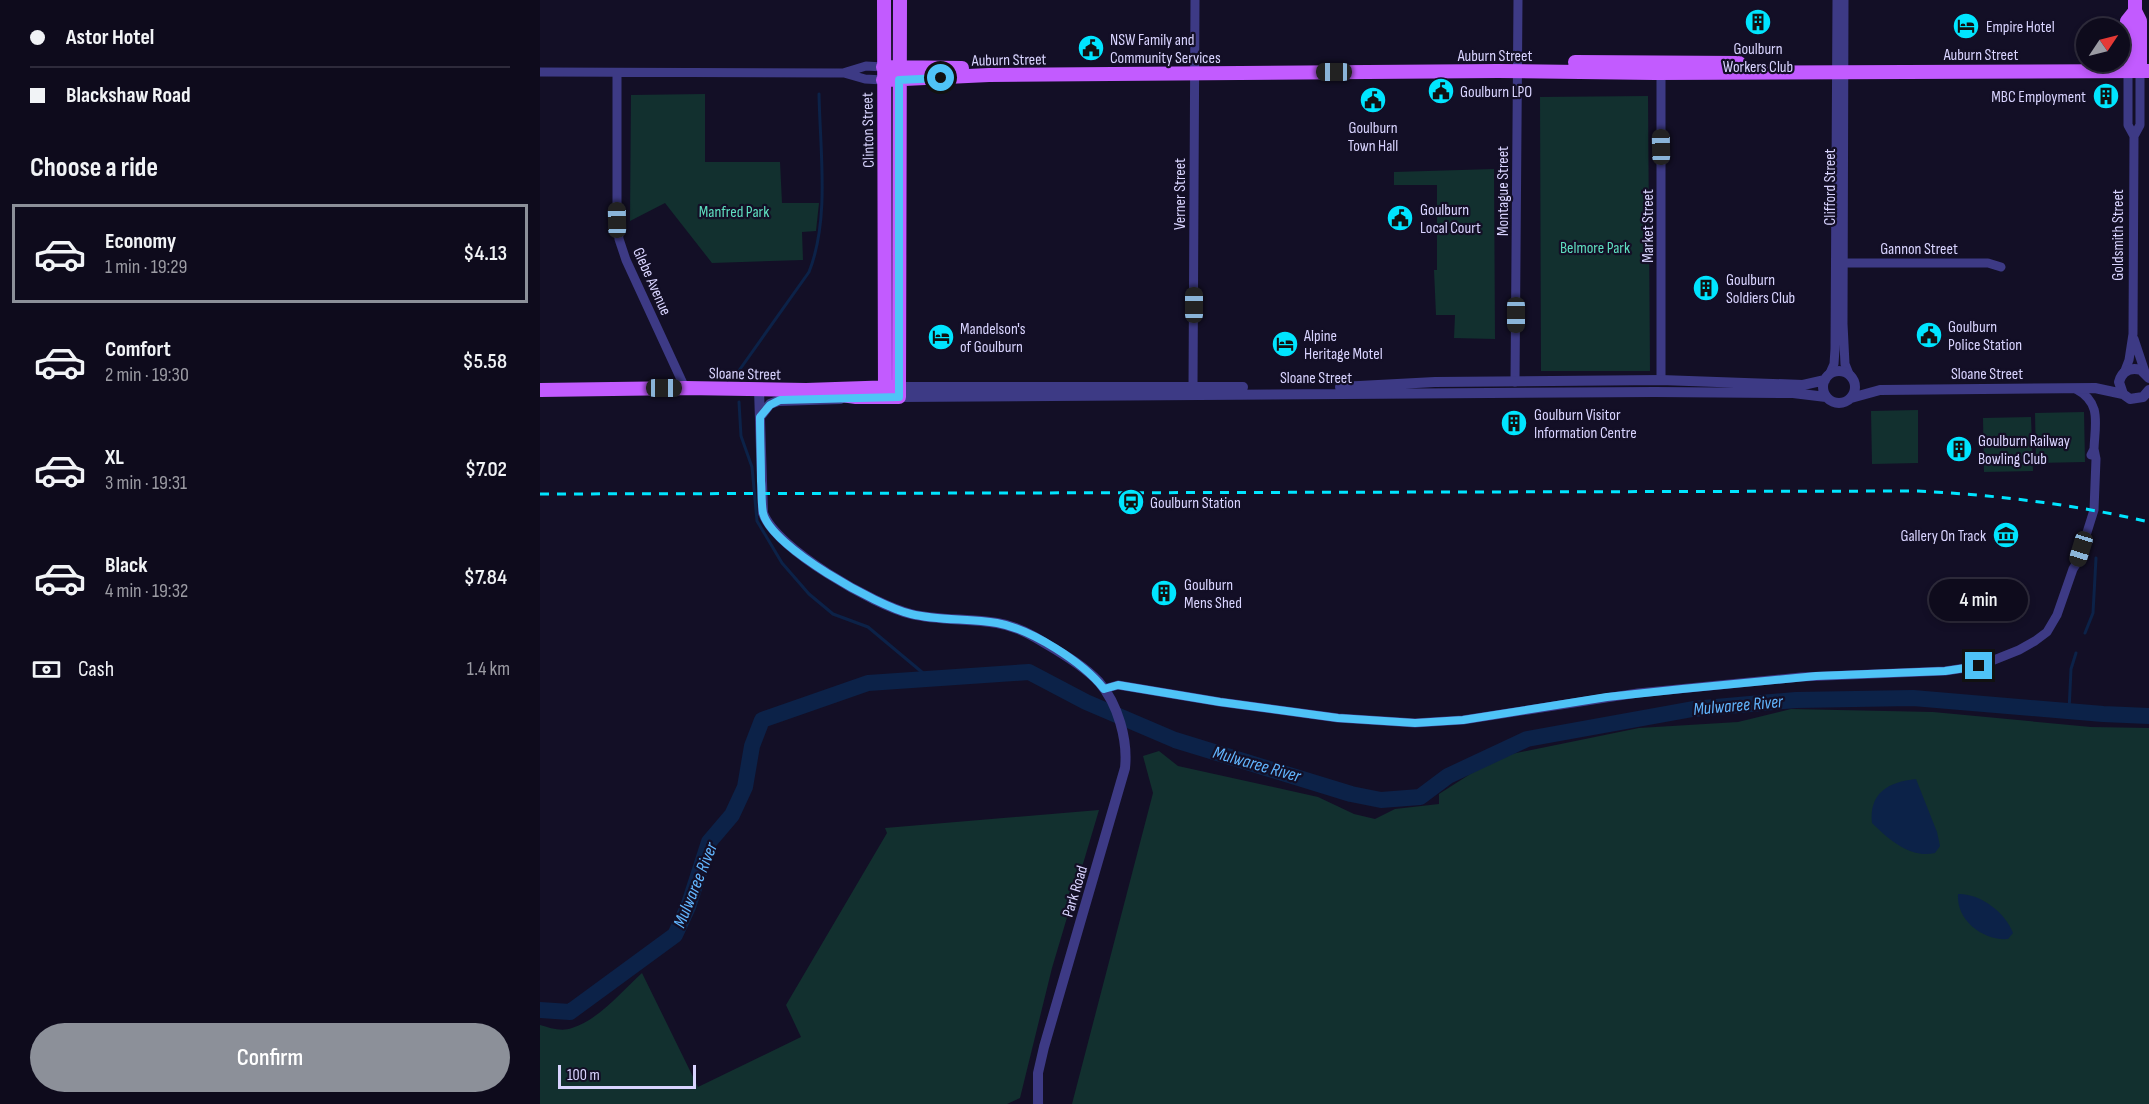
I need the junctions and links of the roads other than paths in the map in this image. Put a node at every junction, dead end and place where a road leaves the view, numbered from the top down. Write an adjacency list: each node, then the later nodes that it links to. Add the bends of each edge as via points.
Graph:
1 (884, 0): 15 (main road, Clinton Street)
2 (900, 0): 16 (main road, Clinton Street)
3 (1195, 0): 11 (street, Verner Street)
4 (1518, 0): 8 (street, Montague Street)
5 (1837, 0): 9 (street, Clifford Street)
6 (1844, 0): 9 (street, Clifford Street)
7 (2135, 5): 10 (main road, Goldsmith Street, via 2127,21)
8 (1517, 67): 9 (main road, Auburn Street, via 1635,62); 11 (main road, Auburn Street); 13 (main road, Auburn Street); 26 (street, Montague Street)
9 (1841, 68): 10 (main road, Auburn Street); 13 (main road, Auburn Street); 18 (street, Clifford Street)
10 (2139, 68): 20 (street, Goldsmith Street, via 2140,124 2134,136)
11 (1194, 70): 16 (main road, Auburn Street); 27 (street, Verner Street)
12 (540, 72): 14 (street, Auburn Street)
13 (1661, 72): 25 (street, Market Street)
14 (617, 73): 15 (street, Auburn Street, via 843,73 866,66); 28 (street, Glebe Avenue, via 619,239)
15 (883, 74): 16 (main road, Auburn Street); 17 (main road, Clinton Street)
16 (899, 74): 17 (main road, Clinton Street)
17 (893, 259): 36 (main road, Clinton Street)
18 (1840, 263): 19 (street, Gannon Street, via 1988,263); 21 (street, Clifford Street, via 1834,364); 24 (street, Clifford Street, via 1845,364)
19 (2001, 267)
20 (2133, 334): 22 (street, Goldsmith Street); 23 (street, Goldsmith Street)
21 (1827, 376): 24 (street, via 1840,371); 25 (street, Sloane Street, via 1803,385); 42 (street, via 1823,390)
22 (2122, 376): 23 (street, Sloane Street, via 2132,369); 29 (street, Sloane Street); 41 (street)
23 (2148, 376)
24 (1852, 378): 34 (street, Sloane Street); 44 (street, via 1855,390)
25 (1661, 380): 26 (street, Sloane Street); 37 (street, via 1676,388)
26 (1515, 382): 27 (street, Sloane Street); 38 (street, via 1520,388 1562,388)
27 (1193, 387): 36 (street, Sloane Street)
28 (685, 388): 30 (main road, Sloane Street); 32 (main road, Sloane Street)
29 (2095, 388): 31 (street, Sloane Street); 35 (street, Sloane Street)
30 (759, 389): 33 (main road, Sloane Street); 47 (street, Park Road)
31 (2076, 389): 34 (street, Sloane Street); 46 (street, via 2087,394)
32 (540, 390)
33 (806, 390): 36 (main road, Sloane Street); 43 (main road, Sloane Street)
34 (1880, 390): 44 (street, Sloane Street)
35 (2109, 391): 41 (street, Sloane Street); 46 (street, via 2099,399)
36 (892, 392): 40 (street, Sloane Street); 43 (main road, Sloane Street)
37 (1724, 392): 38 (street, Sloane Street); 42 (street, Sloane Street)
38 (1576, 393): 40 (street, Sloane Street)
39 (2148, 393): 41 (street, Sloane Street, via 2135,399)
40 (1461, 394): 45 (street)
41 (2123, 394)
42 (1826, 397): 44 (street, via 1841,403)
43 (856, 398): 47 (street, via 778,401)
44 (1851, 398)
45 (1479, 399)
46 (2095, 412): 48 (street, via 2088,508 2060,610 2043,635 1979,666 1725,685 1415,723 1338,718 1118,685)
47 (760, 417): 48 (street, Park Road, via 763,513 791,548 896,610 1019,629 1077,664)
48 (1104, 689): 49 (street, Park Road, via 1123,732 1123,779 1044,1047 1038,1073)
49 (1038, 1104)

